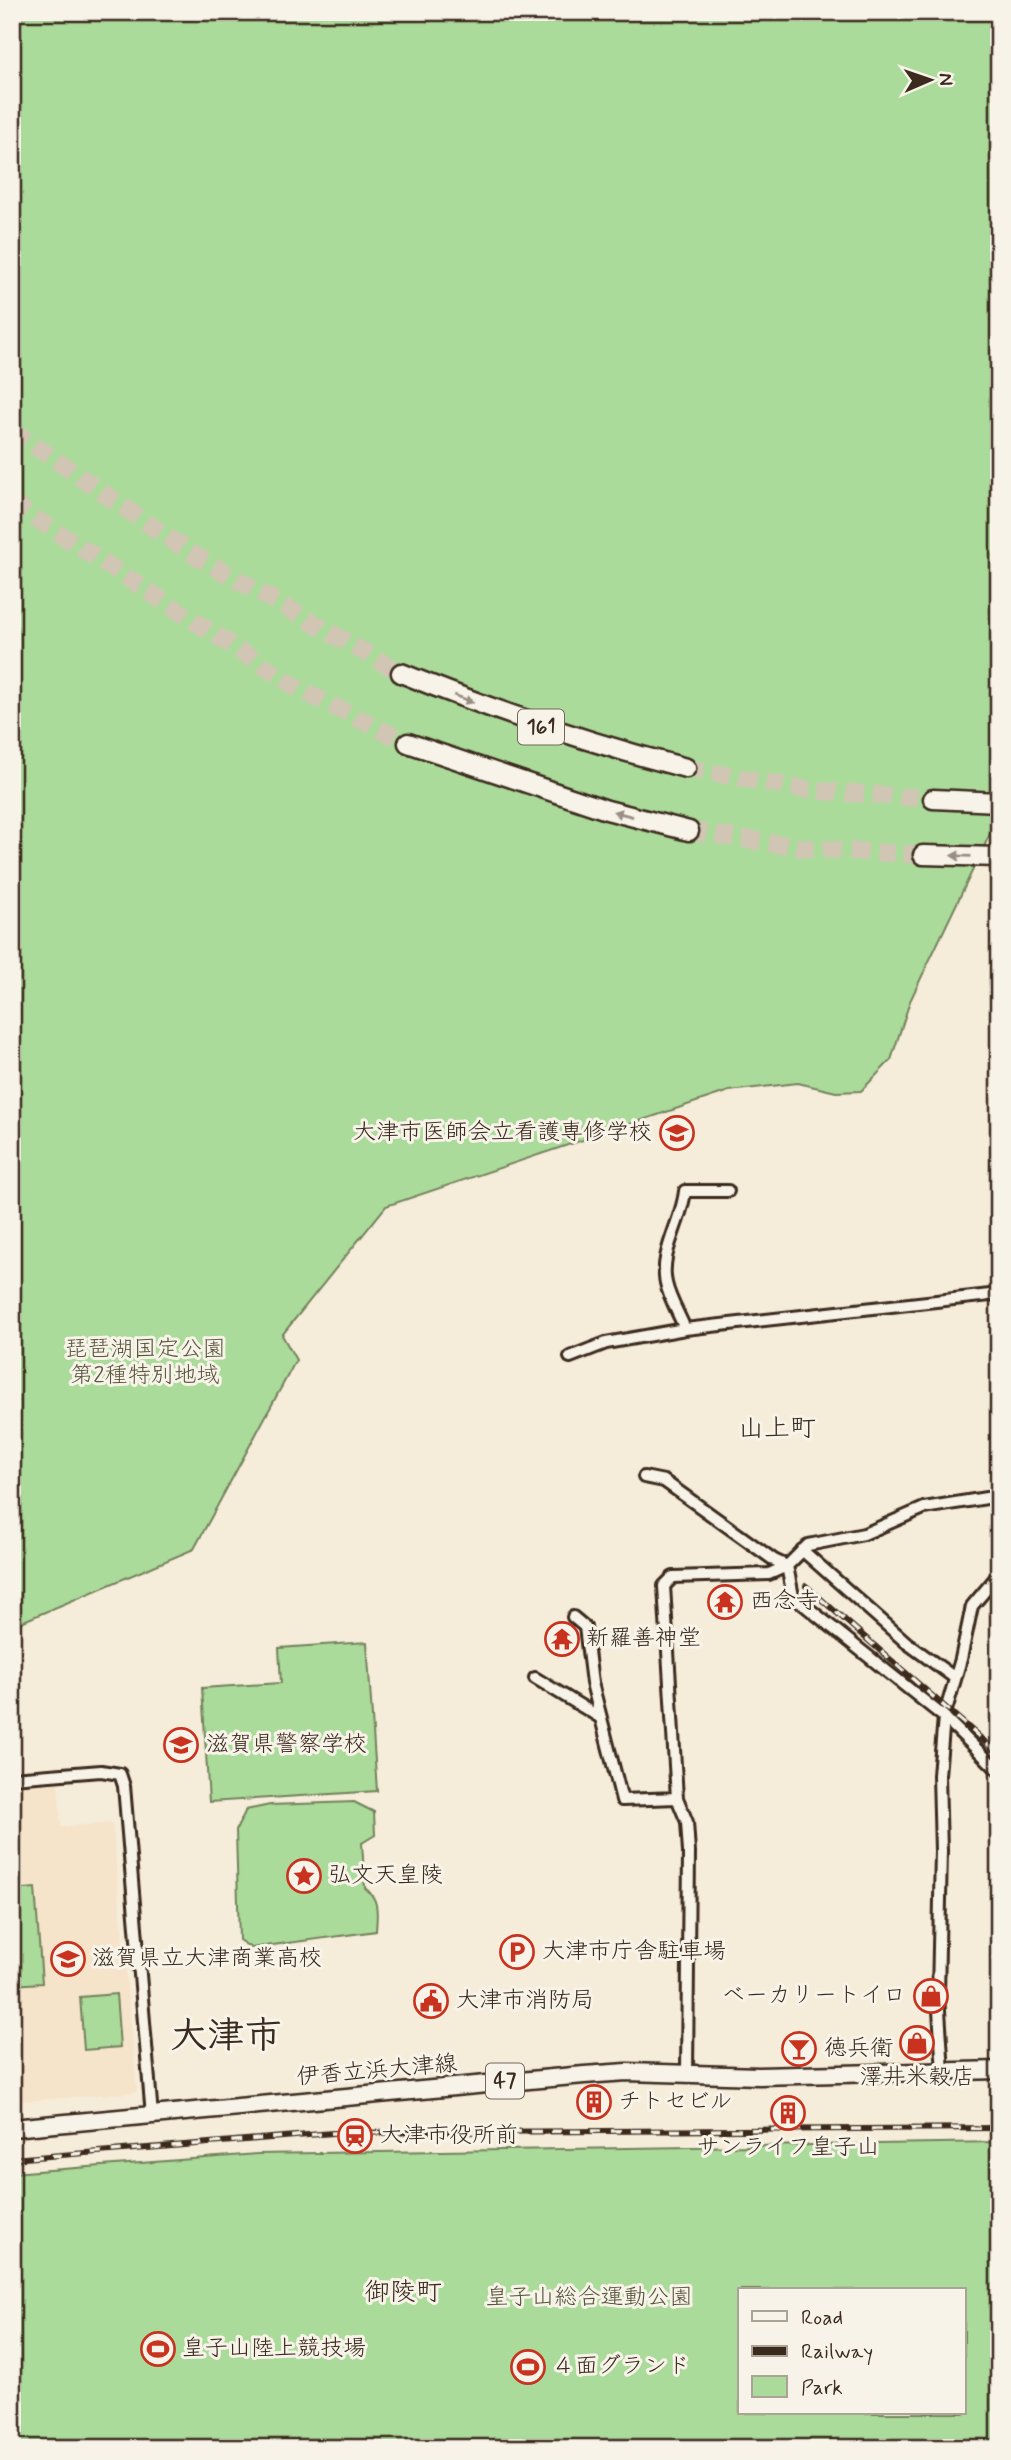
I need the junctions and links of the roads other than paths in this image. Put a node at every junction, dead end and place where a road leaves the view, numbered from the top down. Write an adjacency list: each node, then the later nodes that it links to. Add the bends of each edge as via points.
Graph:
1 (401, 673): 3 (highway, 161, one-way to 3, via 533,724)
2 (408, 743): 6 (highway, one-way to 2, via 607,810)
3 (686, 768)
4 (933, 799): 5 (highway)
5 (999, 802)
6 (689, 831)
7 (923, 855): 8 (highway, one-way to 7)
8 (999, 857)
9 (728, 1191): 11 (street, via 685,1191 666,1257 665,1282)
10 (999, 1294): 11 (street)
11 (685, 1329): 12 (street, via 606,1343)
12 (570, 1357)
13 (644, 1477): 16 (street, via 664,1481)
14 (999, 1496): 15 (street, via 924,1508 864,1534 815,1543)
15 (802, 1550): 16 (street); 20 (street, via 907,1643)
16 (787, 1566): 21 (street, via 793,1596); 25 (street, via 769,1574 673,1577 664,1586)
17 (999, 1574): 20 (street, via 972,1606)
18 (573, 1617): 22 (street, via 585,1627)
19 (535, 1678): 22 (street)
20 (954, 1678): 21 (street)
21 (944, 1717): 23 (street); 27 (street, via 939,1775 938,1995)
22 (601, 1718): 25 (street, via 622,1800)
23 (999, 1771)
24 (12, 1778): 29 (street, via 101,1771 120,1774)
25 (677, 1798): 28 (street, via 687,1822 689,1852)
26 (999, 2070): 27 (main road, 伊香立浜大津線 / 47)
27 (943, 2072): 28 (main road, 伊香立浜大津線 / 47)
28 (687, 2074): 29 (main road, 伊香立浜大津線 / 47, via 559,2077)
29 (152, 2116): 30 (main road, 伊香立浜大津線 / 47)
30 (12, 2128)

